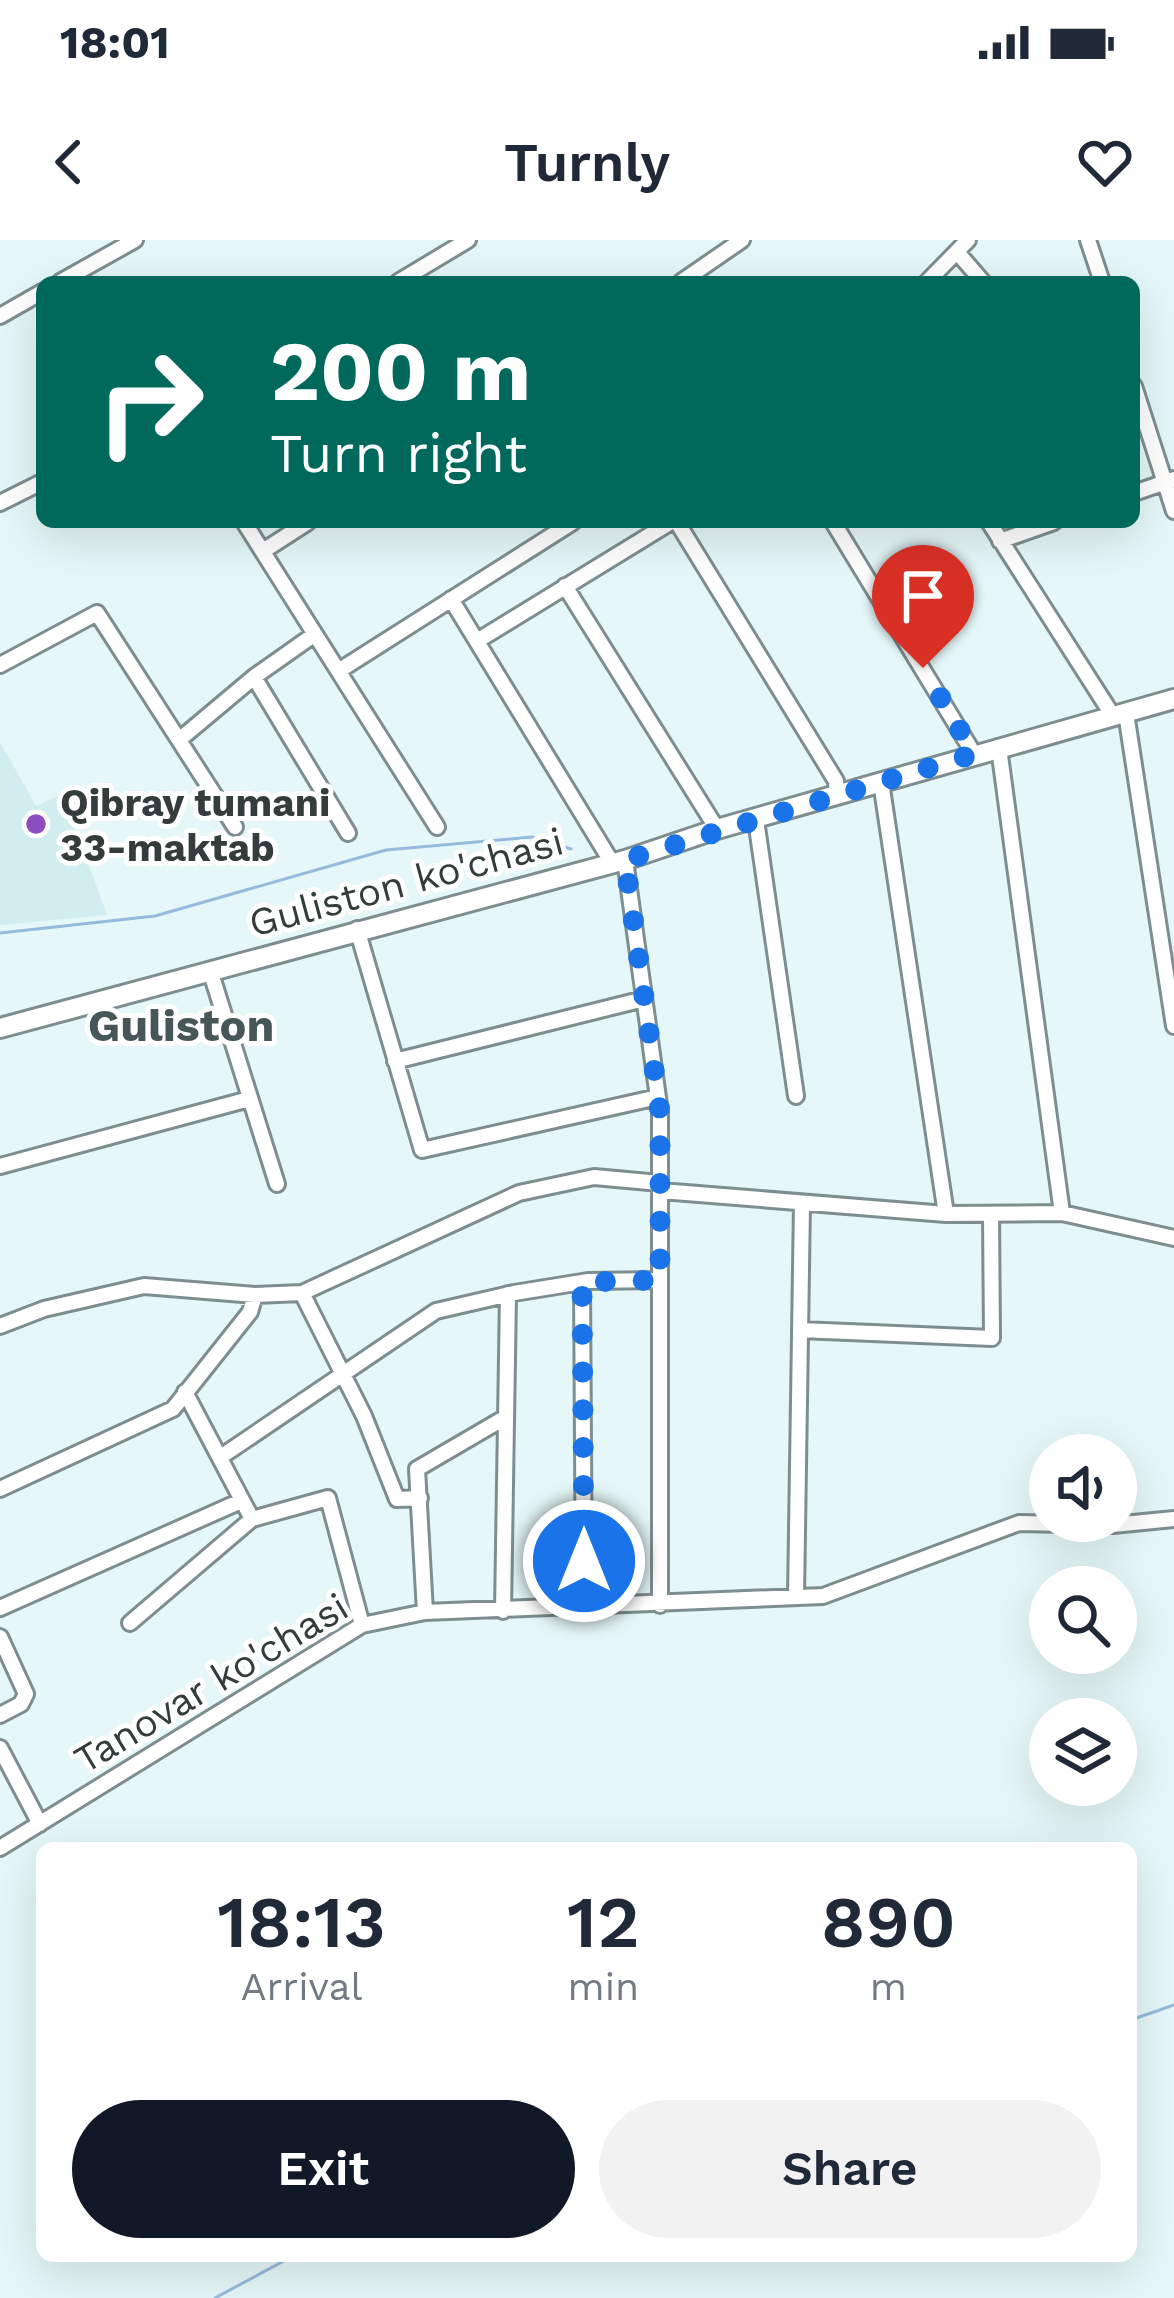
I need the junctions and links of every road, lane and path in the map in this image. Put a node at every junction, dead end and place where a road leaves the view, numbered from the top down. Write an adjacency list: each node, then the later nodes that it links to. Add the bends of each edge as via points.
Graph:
1 (135, 240): 6 (street)
2 (469, 240): 7 (street)
3 (742, 240): 8 (street)
4 (1088, 240): 11 (street)
5 (962, 246): 9 (street); 10 (street)
6 (82, 276)
7 (408, 276)
8 (690, 276)
9 (933, 276)
10 (980, 276)
11 (1100, 276)
12 (36, 295): 13 (street)
13 (0, 316)
14 (1140, 402): 15 (street)
15 (1169, 481): 17 (street); 19 (street)
16 (36, 485): 18 (street)
17 (1140, 491)
18 (0, 503)
19 (1174, 511)
20 (248, 528): 29 (street)
21 (299, 528): 29 (street)
22 (563, 528): 31 (street)
23 (664, 528): 30 (street)
24 (678, 528): 43 (street, via 836,782)
25 (836, 528): 41 (street)
26 (992, 528): 28 (street)
27 (1037, 528): 28 (street)
28 (1000, 541): 38 (street)
29 (263, 551): 32 (street)
30 (565, 586): 33 (street); 47 (street)
31 (451, 599): 33 (street); 35 (street)
32 (315, 634): 35 (street); 36 (street)
33 (477, 640): 49 (street)
34 (0, 664): 39 (street, via 98,613)
35 (340, 670): 46 (street)
36 (254, 677): 39 (street); 48 (street)
37 (1174, 699): 38 (main road, Guliston ko'chasi)
38 (1119, 715): 40 (main road, Guliston ko'chasi); 53 (street)
39 (179, 740): 45 (street)
40 (999, 748): 41 (main road, Guliston ko'chasi); 63 (street)
41 (974, 754): 42 (main road, Guliston ko'chasi)
42 (881, 782): 43 (main road, Guliston ko'chasi); 64 (street)
43 (837, 796): 44 (main road, Guliston ko'chasi)
44 (756, 820): 47 (main road, Guliston ko'chasi); 57 (street)
45 (235, 827)
46 (437, 827)
47 (717, 829): 49 (main road, Guliston ko'chasi)
48 (348, 833)
49 (618, 860): 50 (main road, Guliston ko'chasi); 52 (street)
50 (357, 929): 51 (main road, Guliston ko'chasi); 55 (street)
51 (210, 970): 54 (main road, Guliston ko'chasi); 58 (street)
52 (644, 999): 55 (street); 56 (street)
53 (1174, 1027)
54 (0, 1028)
55 (395, 1061): 56 (street, via 422,1150)
56 (658, 1096): 61 (street)
57 (796, 1096)
58 (249, 1099): 59 (street); 60 (street)
59 (0, 1166)
60 (277, 1184)
61 (660, 1187): 62 (street); 67 (street); 69 (street, via 594,1177 519,1193)
62 (802, 1204): 64 (street); 73 (street)
63 (1063, 1213): 65 (street); 66 (street)
64 (946, 1214): 65 (street)
65 (991, 1214): 73 (street, via 992,1338)
66 (1174, 1238)
67 (660, 1280): 68 (street); 84 (street)
68 (582, 1282): 70 (street); 85 (street)
69 (302, 1293): 71 (street); 74 (street)
70 (508, 1294): 74 (street, via 436,1311); 76 (street)
71 (255, 1295): 72 (street, via 144,1286); 75 (street)
72 (0, 1326)
73 (800, 1330): 83 (street)
74 (342, 1373): 77 (street); 79 (street, via 398,1498)
75 (185, 1392): 77 (street); 78 (street, via 173,1409)
76 (506, 1417): 79 (street, via 417,1469); 87 (street)
77 (222, 1456): 80 (street)
78 (0, 1489)
79 (420, 1498): 88 (street)
80 (241, 1501): 81 (street); 86 (street)
81 (252, 1519): 89 (street); 90 (street, via 328,1498)
82 (1174, 1519): 83 (street, Tanovar ko'chasi, via 1018,1523 823,1596)
83 (796, 1597): 84 (street, Tanovar ko'chasi)
84 (660, 1605): 85 (street, Tanovar ko'chasi)
85 (584, 1607): 87 (street, Tanovar ko'chasi)
86 (0, 1609)
87 (502, 1611): 88 (street, Tanovar ko'chasi)
88 (425, 1612): 90 (street, Tanovar ko'chasi)
89 (130, 1623)
90 (362, 1625): 94 (street, Tanovar ko'chasi)
91 (0, 1637): 92 (street, via 26,1694)
92 (0, 1714)
93 (0, 1748): 94 (street)
94 (40, 1824): 95 (street, Tanovar ko'chasi)
95 (0, 1848)

